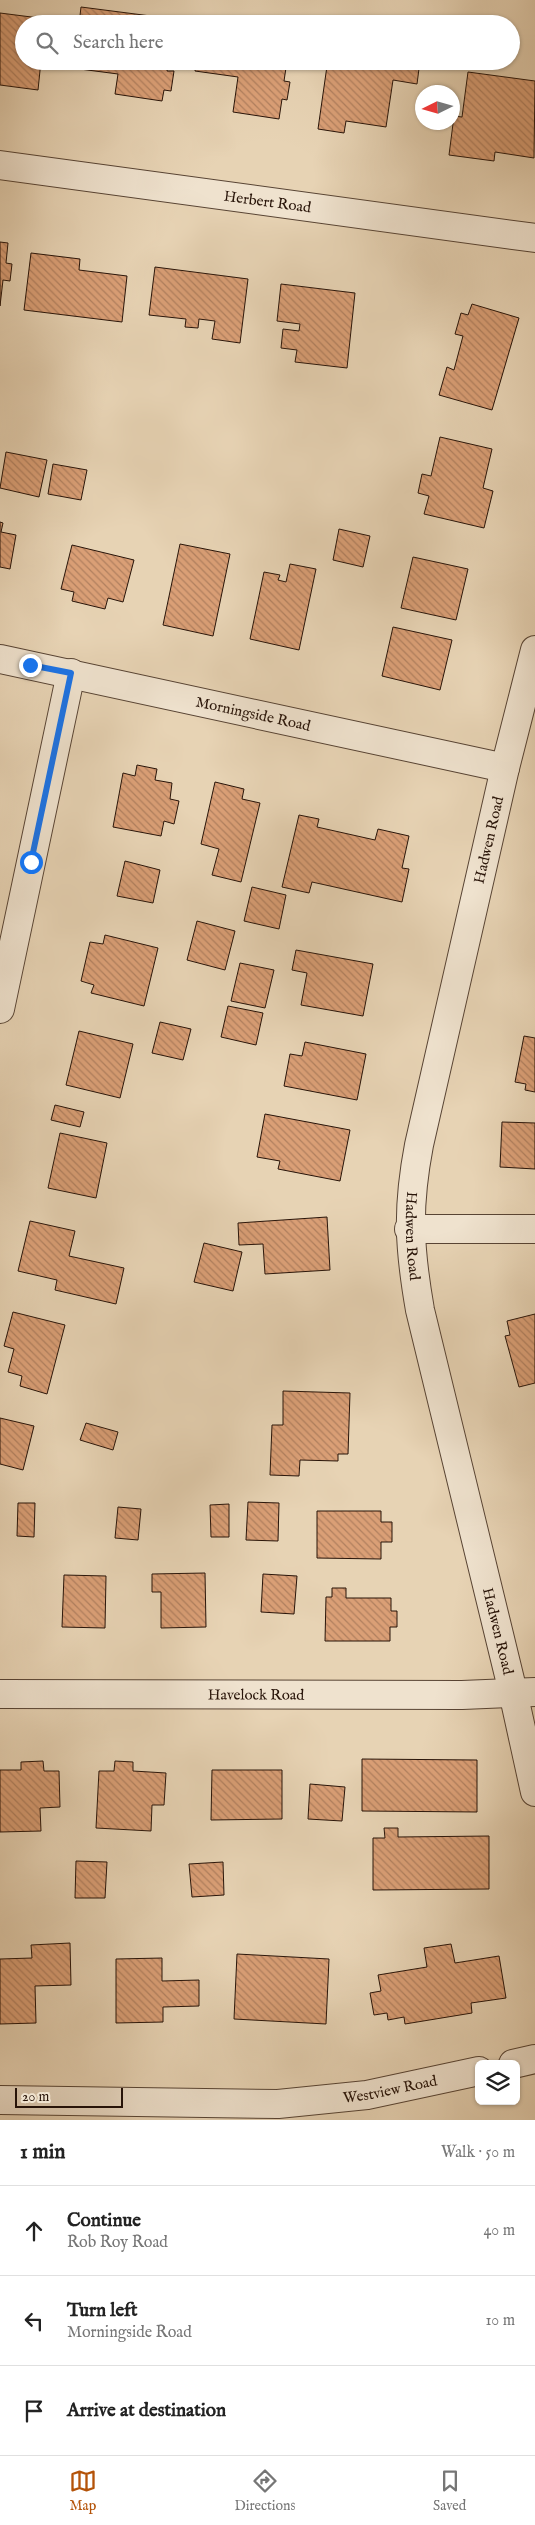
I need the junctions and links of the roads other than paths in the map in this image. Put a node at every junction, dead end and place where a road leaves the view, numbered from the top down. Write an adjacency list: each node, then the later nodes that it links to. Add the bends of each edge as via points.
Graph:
1 (0, 164): 2 (street, Herbert Road)
2 (535, 238)
3 (535, 650): 6 (street, Hadwen Road)
4 (0, 659): 5 (street, Morningside Road)
5 (71, 673): 7 (street, Morningside Road); 8 (street)
6 (525, 736): 7 (street, Hadwen Road)
7 (506, 768): 9 (street, Hadwen Road, via 418,1145)
8 (0, 1009)
9 (409, 1229): 10 (street); 11 (street, Hadwen Road, via 420,1310)
10 (535, 1230)
11 (524, 1692): 12 (street, Havelock Road, via 462,1695); 13 (street, Hadwen Road)
12 (0, 1694)
13 (535, 1792)
14 (535, 2059): 15 (street)
15 (520, 2063)
16 (475, 2072): 18 (street, Westview Road, via 367,2095)
17 (0, 2100): 18 (street, Westview Road)
18 (189, 2112)

